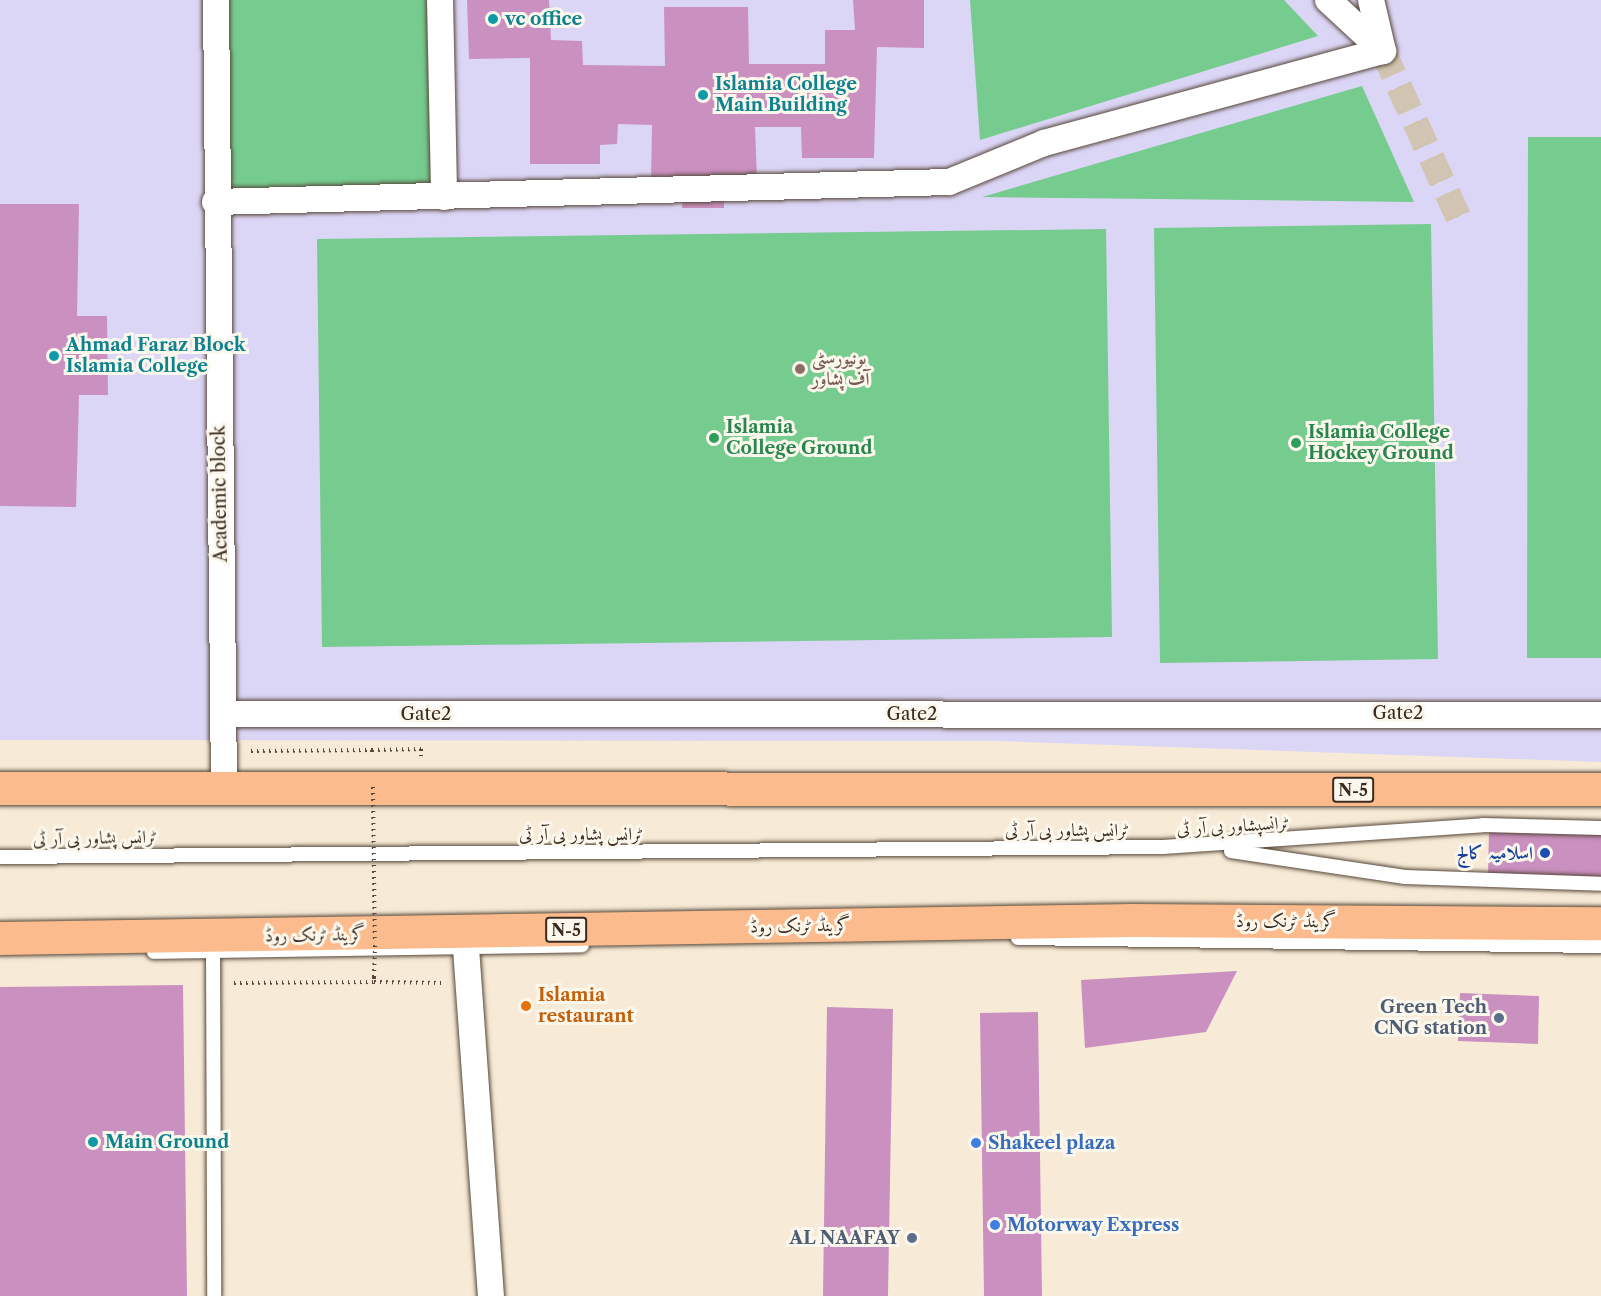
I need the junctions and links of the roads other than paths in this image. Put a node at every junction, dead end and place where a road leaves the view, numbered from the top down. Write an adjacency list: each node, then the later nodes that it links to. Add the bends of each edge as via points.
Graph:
1 (216, 0): 7 (street, Academic block)
2 (440, 0): 6 (street)
3 (1328, 0): 5 (street)
4 (1371, 0): 5 (street)
5 (1383, 51): 6 (street, via 1044,143 950,182)
6 (444, 197): 7 (street)
7 (215, 202): 8 (street, Academic block)
8 (223, 714): 9 (street, Gate2); 10 (street, Academic block)
9 (1601, 715)
10 (224, 787): 11 (highway, N-5); 12 (highway, N-5)
11 (0, 788)
12 (1601, 789)
13 (1601, 828): 14 (lane, ٹرانسپشاور بی آر ٹی, via 1483,825)
14 (1163, 847): 15 (lane, ٹرانس پشاور بی آر ٹی); 16 (lane, ٹرانسپشاور بی آر ٹی, via 1264,855 1405,877)
15 (0, 857)
16 (1601, 884)
17 (1601, 923): 19 (highway, گرینڈ ٹرنک روڈ / N-5, via 1133,920)
18 (0, 938): 19 (highway, گرینڈ ٹرنک روڈ / N-5)
19 (213, 944): 21 (lane); 22 (lane); 23 (lane)
20 (1601, 946): 21 (lane, via 956,937)
21 (466, 948): 24 (street)
22 (0, 952)
23 (214, 1296)
24 (490, 1296)

